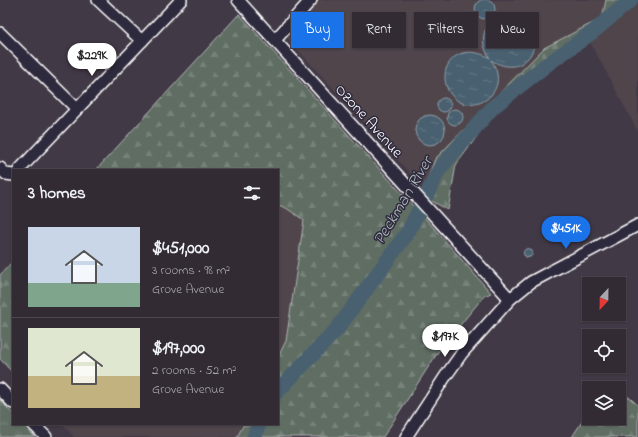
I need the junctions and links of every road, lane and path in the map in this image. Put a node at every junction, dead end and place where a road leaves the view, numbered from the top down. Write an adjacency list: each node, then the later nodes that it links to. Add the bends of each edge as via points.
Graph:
1 (98, 0): 7 (street)
2 (182, 0): 7 (street)
3 (238, 0): 6 (street, Ozone Avenue)
4 (311, 0): 6 (street)
5 (0, 33): 8 (street)
6 (275, 40): 13 (street, Ozone Avenue)
7 (142, 42): 8 (street)
8 (77, 109): 10 (street)
9 (0, 168): 11 (street, via 6,174)
10 (18, 169)
11 (12, 173)
12 (638, 224): 13 (street, via 531,282)
13 (510, 299): 18 (street, via 462,353)
14 (0, 389): 15 (street)
15 (12, 402)
16 (34, 425): 17 (street)
17 (46, 437)
18 (406, 437)

